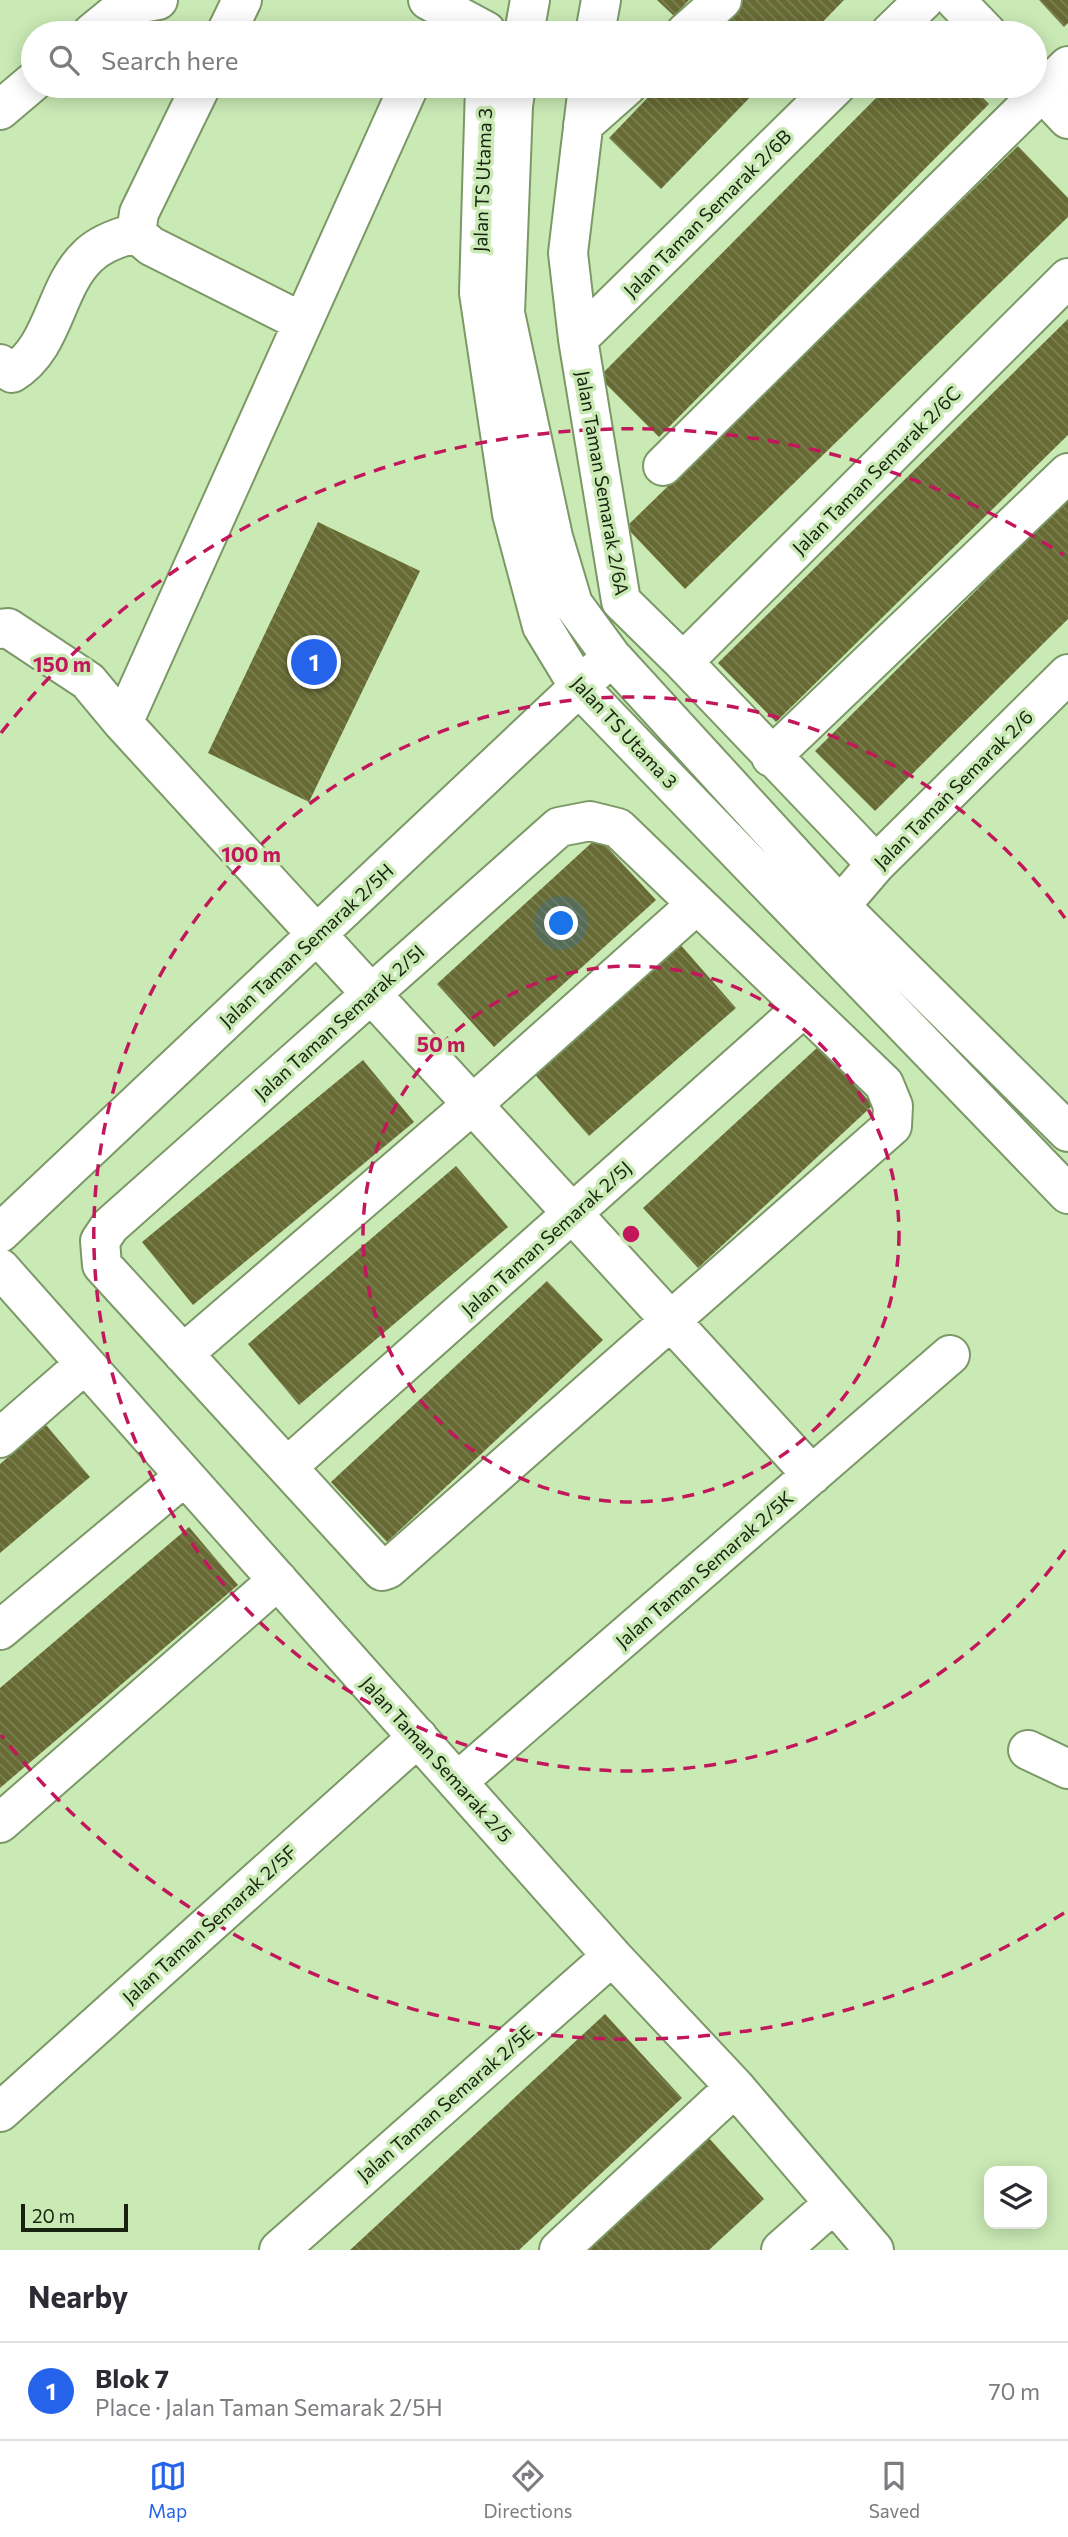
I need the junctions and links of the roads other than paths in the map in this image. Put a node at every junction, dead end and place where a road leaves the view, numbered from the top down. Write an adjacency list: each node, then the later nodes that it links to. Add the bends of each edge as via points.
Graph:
1 (158, 0): 9 (street, via 125,6)
2 (242, 0): 10 (street)
3 (530, 0): 12 (street)
4 (601, 0): 13 (street)
5 (722, 0): 14 (street)
6 (924, 0): 15 (street)
7 (955, 0): 16 (street)
8 (435, 14): 11 (street)
9 (107, 21)
10 (232, 21)
11 (479, 21)
12 (502, 21)
13 (597, 21)
14 (698, 21)
15 (902, 21)
16 (975, 21)
17 (1048, 80): 28 (street)
18 (21, 92): 27 (street)
19 (195, 98): 30 (street, via 139,213)
20 (404, 98): 32 (street)
21 (485, 98): 41 (street, Jalan TS Utama 3, via 479,293 512,514 542,626)
22 (514, 98): 38 (street, Jalan TS Utama 3, via 505,313 553,537 573,604)
23 (586, 98): 29 (street, Jalan Taman Semarak 2/6A)
24 (613, 98): 29 (street)
25 (824, 98): 33 (street, Jalan Taman Semarak 2/6B)
26 (1030, 98): 35 (street)
27 (0, 110)
28 (1068, 119)
29 (583, 125): 33 (street, Jalan Taman Semarak 2/6A, via 568,253)
30 (136, 233): 32 (street, via 151,247); 34 (street, via 117,238 89,255 38,349 21,367)
31 (1068, 278): 39 (street, Jalan Taman Semarak 2/6C)
32 (302, 322): 42 (street)
33 (578, 340): 39 (street, Jalan Taman Semarak 2/6A, via 621,601)
34 (4, 376)
35 (663, 466)
36 (1068, 473): 43 (street)
37 (0, 629): 42 (street, via 8,628 88,681)
38 (611, 656): 41 (street, Jalan Taman Semarak 2/5H); 46 (street, Jalan TS Utama 3)
39 (683, 662): 43 (street, Jalan Taman Semarak 2/6A)
40 (1068, 674): 44 (street, Jalan Taman Semarak 2/6)
41 (579, 687): 47 (street, Jalan Taman Semarak 2/5H); 52 (street, Jalan TS Utama 3)
42 (123, 723): 47 (street)
43 (771, 757): 44 (street, Jalan Taman Semarak 2/6A)
44 (876, 864): 46 (street, Jalan Taman Semarak 2/6)
45 (697, 904): 48 (street, Jalan Taman Semarak 2/5I, via 618,828 590,821 558,827); 49 (street); 50 (street)
46 (840, 906): 51 (street, Jalan TS Utama 3)
47 (318, 933): 48 (street); 54 (street, Jalan Taman Semarak 2/5H)
48 (372, 992): 50 (street); 57 (street, Jalan Taman Semarak 2/5I, via 110,1226 100,1241 102,1265)
49 (804, 1007): 53 (street, Jalan Taman Semarak 2/5J); 56 (street, via 884,1084 893,1106 892,1126)
50 (473, 1104): 53 (street); 57 (street)
51 (1068, 1132)
52 (1068, 1194)
53 (574, 1214): 56 (street); 61 (street, Jalan Taman Semarak 2/5J)
54 (0, 1233)
55 (0, 1268): 59 (street, Jalan Taman Semarak 2/5)
56 (671, 1320): 61 (street, via 388,1569 382,1571); 62 (street)
57 (183, 1354): 61 (street)
58 (950, 1356): 62 (street, Jalan Taman Semarak 2/5K)
59 (85, 1364): 60 (street); 63 (street, Jalan Taman Semarak 2/5)
60 (0, 1438)
61 (287, 1467)
62 (812, 1475): 69 (street, Jalan Taman Semarak 2/5K)
63 (185, 1476): 64 (street, Jalan Taman Semarak 2/5); 65 (street)
64 (278, 1580): 66 (street, Jalan Taman Semarak 2/5); 70 (street)
65 (0, 1630)
66 (418, 1737): 69 (street, Jalan Taman Semarak 2/5); 73 (street, Jalan Taman Semarak 2/5F)
67 (1028, 1750): 68 (street)
68 (1068, 1769)
69 (457, 1782): 71 (street, Jalan Taman Semarak 2/5)
70 (0, 1823)
71 (612, 1955): 72 (street, Jalan Taman Semarak 2/5); 75 (street, Jalan Taman Semarak 2/5E)
72 (735, 2087): 74 (street, Jalan Taman Semarak 2/5); 76 (street)
73 (0, 2112)
74 (833, 2204): 77 (street); 78 (street, Jalan Taman Semarak 2/5)
75 (279, 2250)
76 (559, 2250)
77 (781, 2250)
78 (874, 2250)

